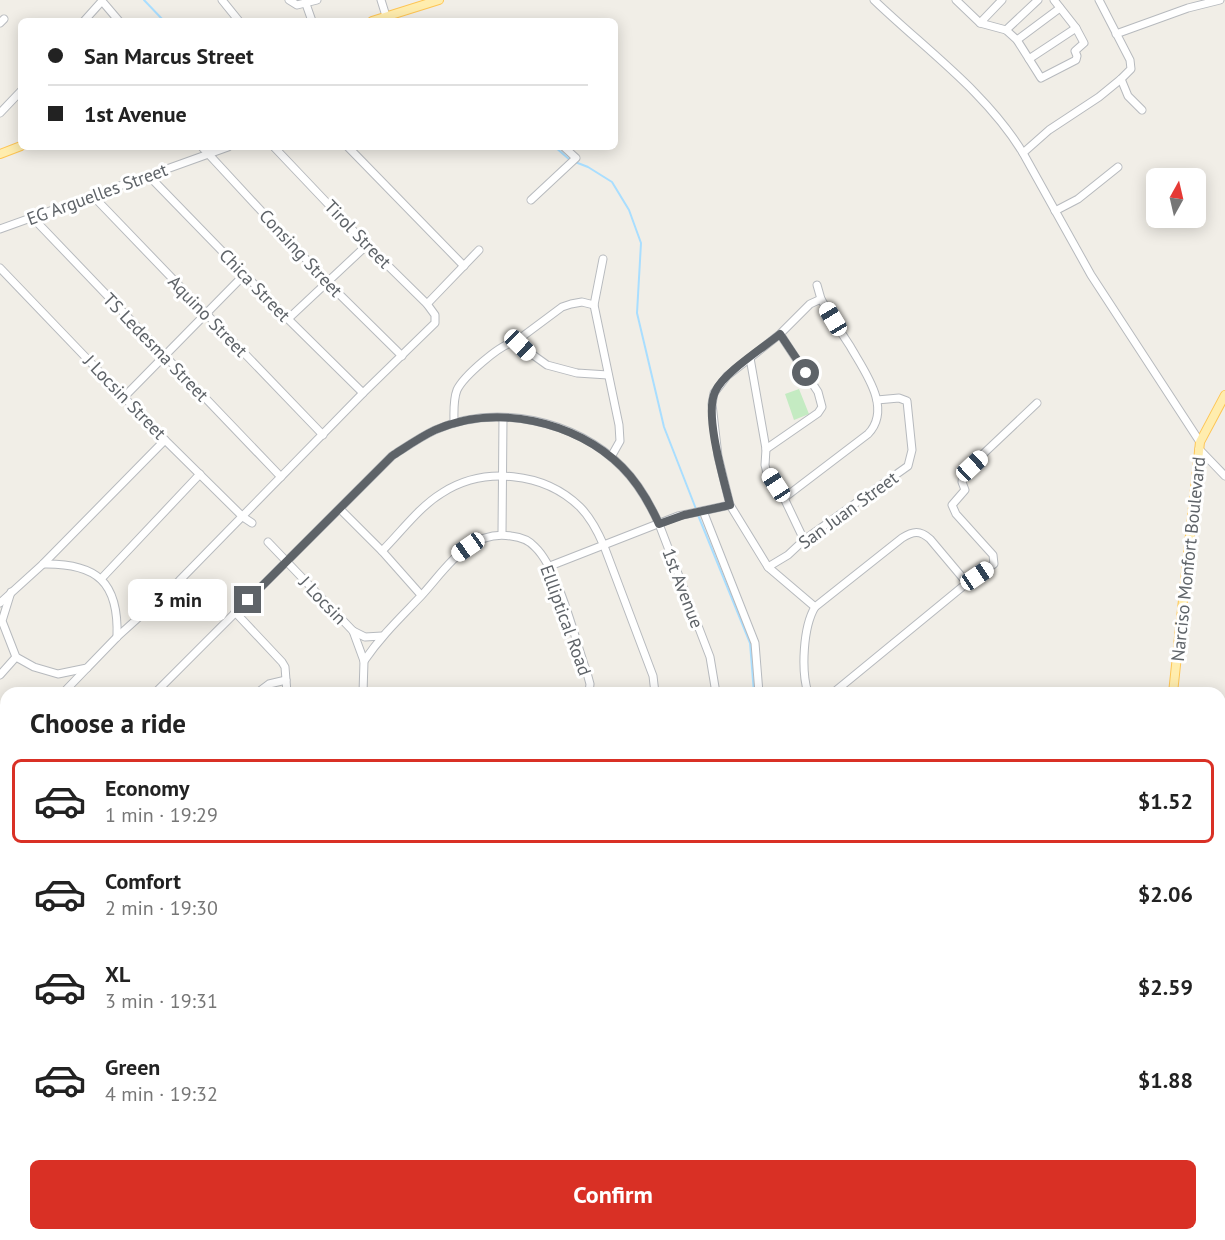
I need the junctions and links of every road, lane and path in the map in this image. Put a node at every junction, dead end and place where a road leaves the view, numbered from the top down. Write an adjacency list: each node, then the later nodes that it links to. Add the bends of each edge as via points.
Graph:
1 (103, 0): 17 (street); 18 (street)
2 (222, 0): 19 (street)
3 (289, 0): 14 (street, via 297,5)
4 (317, 0): 14 (street)
5 (381, 0): 16 (street)
6 (439, 0): 16 (main road)
7 (874, 0): 38 (street, via 978,95 1009,130)
8 (956, 0): 22 (street)
9 (1038, 0): 24 (street)
10 (1054, 0): 15 (street)
11 (1099, 0): 25 (street)
12 (1220, 0): 25 (street)
13 (1000, 1): 22 (street)
14 (306, 4): 20 (street)
15 (1060, 8): 23 (street); 26 (street)
16 (386, 16): 21 (main road)
17 (87, 18)
18 (116, 18)
19 (237, 18)
20 (311, 18)
21 (380, 18)
22 (980, 23): 24 (street)
23 (1076, 28): 27 (street); 27 (street, via 1084,40 1075,51 1076,60 1041,78)
24 (1006, 30): 26 (street)
25 (1116, 34): 28 (street, via 1131,64)
26 (1017, 40): 27 (street)
27 (1029, 59)
28 (1121, 79): 30 (street, via 1128,96); 38 (street)
29 (18, 94): 31 (street)
30 (1142, 110)
31 (0, 112)
32 (18, 148): 39 (main road)
33 (205, 150): 40 (street, Consing Street)
34 (219, 150): 40 (street, EG Arguelles Street)
35 (277, 150): 48 (street, Tirol Street)
36 (351, 150): 51 (street)
37 (567, 150): 44 (street, via 576,158)
38 (1023, 153): 45 (street)
39 (0, 154)
40 (208, 154): 42 (street, EG Arguelles Street); 54 (street, Consing Street)
41 (1118, 167): 45 (street, via 1078,199)
42 (149, 176): 43 (street, EG Arguelles Street); 53 (street, Chica Street)
43 (93, 196): 46 (street, EG Arguelles Street); 59 (street, Aquino Street)
44 (531, 200)
45 (1055, 211): 76 (street)
46 (32, 217): 47 (street, EG Arguelles Street); 63 (street, TS Ledesma Street)
47 (0, 228)
48 (367, 245): 54 (street); 57 (street, Tirol Street)
49 (479, 250): 51 (street)
50 (603, 259): 58 (street)
51 (464, 266): 57 (street)
52 (0, 268): 69 (street, J Locsin Street)
53 (244, 274): 59 (street); 60 (street, Chica Street)
54 (328, 283): 60 (street); 64 (street, Consing Street)
55 (817, 285): 56 (street)
56 (821, 299): 61 (street, via 801,312); 70 (street, via 869,378)
57 (426, 304): 64 (street, Tirol Street, via 435,315 435,323)
58 (594, 305): 62 (street, via 582,302 562,308); 66 (street)
59 (205, 313): 63 (street); 74 (street, Aquino Street)
60 (288, 319): 67 (street, Chica Street)
61 (780, 334): 65 (street); 77 (street, via 818,392 822,407)
62 (515, 342): 66 (street, via 546,365); 73 (street, via 501,347 461,384 455,397)
63 (163, 355): 69 (street); 82 (street, TS Ledesma Street)
64 (402, 356): 67 (street)
65 (750, 358): 77 (street); 84 (street, via 719,384 712,404 718,456)
66 (608, 375): 78 (street, via 620,441)
67 (363, 393): 74 (street)
68 (1225, 395): 76 (main road, Narciso Monfort Boulevard)
69 (125, 396): 75 (street, J Locsin Street)
70 (877, 400): 83 (street, via 874,428); 91 (street, San Juan Street, via 907,401 912,450 908,466)
71 (1037, 403): 100 (street, via 963,472 965,490 952,508 995,560)
72 (503, 418): 73 (street, 1st Avenue); 78 (street, 1st Avenue, via 547,423 584,438); 80 (street)
73 (454, 423): 85 (street, 1st Avenue, via 392,456)
74 (323, 435): 82 (street)
75 (165, 440): 79 (street, J Locsin Street); 96 (street)
76 (1200, 446): 81 (street); 125 (main road, Narciso Monfort Boulevard)
77 (766, 449): 83 (street, via 767,473)
78 (611, 457): 89 (street, 1st Avenue, via 651,506)
79 (200, 474): 87 (street, J Locsin Street); 99 (street)
80 (503, 476): 90 (street); 93 (street, via 538,482 567,497 580,507); 94 (street, via 465,482 441,493)
81 (1225, 476)
82 (281, 477): 87 (street)
83 (784, 498): 91 (street)
84 (730, 505): 86 (street); 98 (street)
85 (340, 509): 94 (street); 95 (street, 1st Avenue)
86 (702, 511): 89 (street); 122 (street, via 755,644)
87 (243, 517): 88 (street, J Locsin Street); 108 (street)
88 (252, 523)
89 (659, 524): 93 (street); 121 (street, 1st Avenue, via 710,657)
90 (502, 534): 97 (street, Ellliptical Road, via 520,537 534,546); 102 (street, via 478,539 458,554)
91 (804, 540): 98 (street, San Juan Street)
92 (268, 542): 95 (street, J Locsin)
93 (604, 546): 97 (street); 120 (street)
94 (382, 551): 102 (street)
95 (286, 562): 105 (street, 1st Avenue); 106 (street, J Locsin)
96 (43, 564): 99 (street, via 81,568); 101 (street)
97 (550, 566): 119 (street, Ellliptical Road)
98 (768, 567): 104 (street)
99 (101, 579): 108 (street, via 115,602)
100 (967, 583): 104 (street, via 923,533 915,531); 124 (street)
101 (11, 592): 103 (street); 109 (street, via 2,621)
102 (421, 595): 107 (street)
103 (0, 603)
104 (815, 607): 123 (street, via 807,626)
105 (235, 612): 113 (street, via 282,662); 115 (street, 1st Avenue)
106 (353, 631): 107 (street, J Locsin, via 365,637); 110 (street, J Locsin)
107 (382, 636): 110 (street)
108 (117, 637): 111 (street)
109 (16, 657): 111 (street, via 58,674); 112 (street)
110 (364, 662): 118 (street)
111 (87, 668): 114 (street)
112 (0, 675)
113 (286, 680): 116 (street); 117 (street)
114 (69, 687)
115 (161, 687)
116 (265, 687)
117 (287, 687)
118 (363, 687)
119 (590, 687)
120 (654, 687)
121 (715, 687)
122 (759, 687)
123 (807, 687)
124 (840, 687)
125 (1174, 687)

